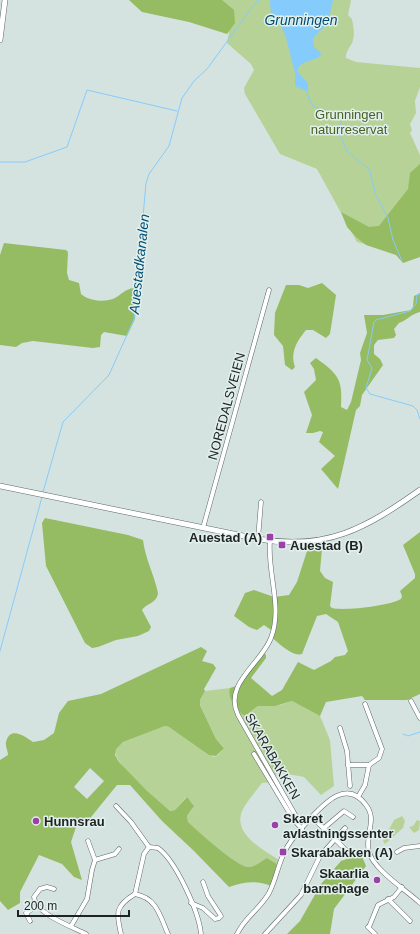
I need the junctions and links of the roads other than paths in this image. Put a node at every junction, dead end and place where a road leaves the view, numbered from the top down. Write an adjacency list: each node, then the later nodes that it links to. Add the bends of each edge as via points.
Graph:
1 (5, 0): 2 (main road)
2 (0, 40)
3 (269, 290): 7 (street, NOREDALSVEIEN)
4 (0, 486): 7 (main road)
5 (420, 490): 9 (main road, via 378,518 346,533 313,541)
6 (261, 502): 8 (street)
7 (203, 528): 8 (main road)
8 (258, 539): 9 (main road)
9 (270, 541): 22 (street, SKARABAKKEN, via 269,557 276,606 274,630 264,652 240,683 235,704 238,716 297,818)
10 (411, 701): 12 (street)
11 (365, 704): 16 (street, via 382,749 379,758)
12 (420, 718)
13 (340, 728): 15 (street, via 346,745)
14 (254, 754): 22 (street, SKARABAKKEN)
15 (348, 765): 16 (street); 17 (street)
16 (369, 766): 18 (street, via 365,785)
17 (350, 786)
18 (358, 798): 20 (street, via 348,794 332,798); 35 (street, via 365,803 371,813 368,847 370,855 381,869)
19 (116, 806): 29 (street)
20 (312, 817): 23 (street); 25 (street)
21 (354, 817): 23 (street, via 344,811)
22 (295, 822): 25 (street, SKARABAKKEN)
23 (324, 828): 26 (street)
24 (345, 828): 26 (street)
25 (302, 829): 49 (street, via 285,851 269,893 245,920)
26 (334, 840): 31 (street); 50 (street, via 320,856 301,895)
27 (88, 841): 33 (street)
28 (420, 846): 32 (street, via 404,848)
29 (149, 848): 37 (street, via 144,854); 39 (street, via 158,848 172,864)
30 (119, 849): 33 (street, via 115,854)
31 (346, 850)
32 (397, 852)
33 (95, 860): 44 (street, via 87,899)
34 (203, 882): 39 (street, via 208,896 221,916 216,919 203,908)
35 (402, 887): 38 (street, via 394,897); 40 (street)
36 (54, 889): 41 (street, via 40,889 34,897)
37 (135, 894): 46 (street, via 118,908); 47 (street, via 152,901)
38 (388, 899): 43 (street); 51 (street, via 378,905 368,927)
39 (191, 903): 48 (street)
40 (420, 903)
41 (37, 906): 42 (street, via 26,912); 44 (street)
42 (30, 921)
43 (410, 921)
44 (71, 926): 45 (street)
45 (86, 934)
46 (121, 934)
47 (168, 934)
48 (203, 934)
49 (237, 934)
50 (265, 934)
51 (375, 934)

